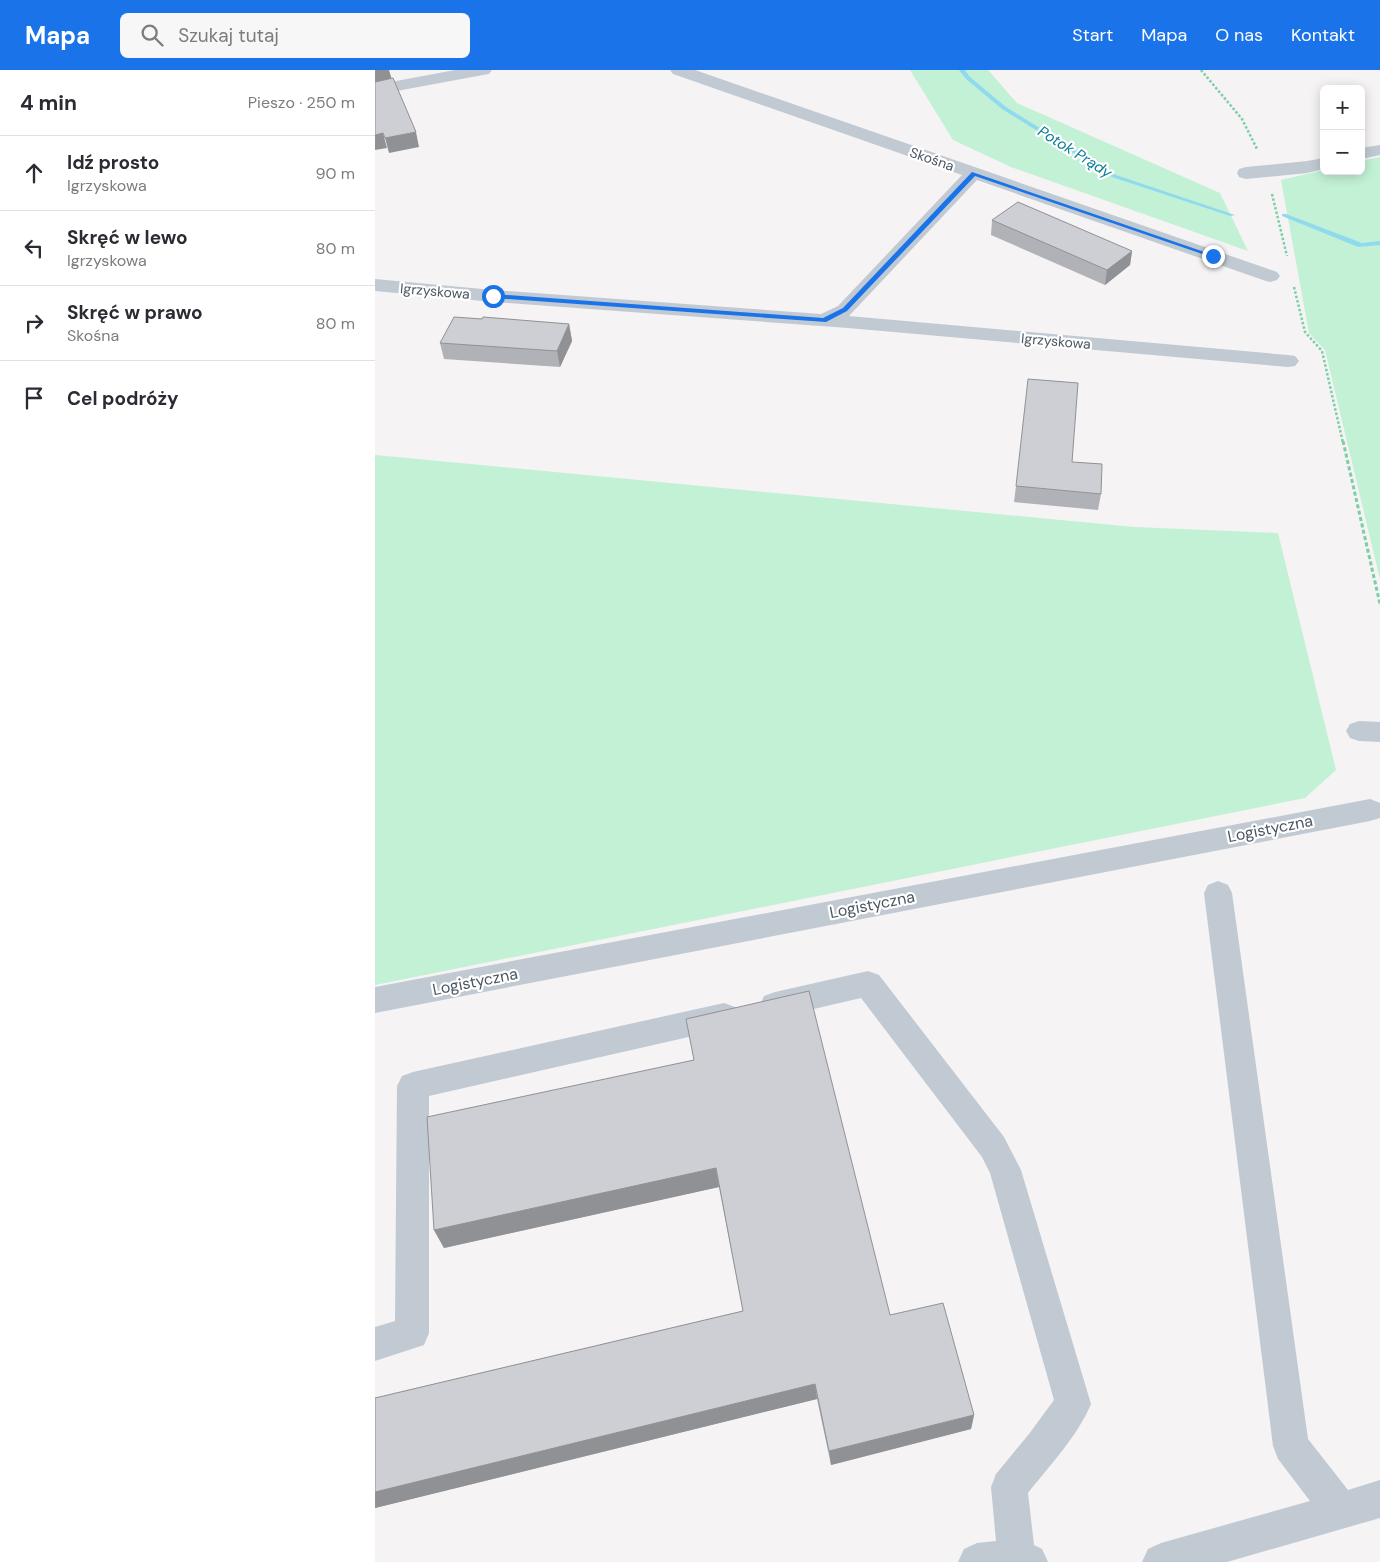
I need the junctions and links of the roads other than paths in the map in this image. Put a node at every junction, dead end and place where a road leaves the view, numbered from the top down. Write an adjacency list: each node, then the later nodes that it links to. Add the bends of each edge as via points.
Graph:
1 (483, 70): 3 (street)
2 (679, 70): 7 (street, Skośna)
3 (375, 90)
4 (1380, 150): 5 (street)
5 (1365, 153)
6 (1320, 164): 8 (street)
7 (974, 173): 9 (street, Skośna); 11 (street, via 845,310)
8 (1246, 173)
9 (1270, 276)
10 (375, 285): 11 (street, Igrzyskowa)
11 (824, 320): 12 (street, Igrzyskowa)
12 (1289, 361)
13 (1370, 810): 15 (street, Logistyczna)
14 (1218, 894): 18 (street, via 1291,1446)
15 (375, 1000)
16 (375, 1344): 19 (street, via 412,1333 413,1086 868,984 993,1147 1005,1170 1073,1404 1009,1486)
17 (1380, 1500): 18 (street)
18 (1341, 1511): 21 (street)
19 (1022, 1560): 20 (street)
20 (977, 1562)
21 (1161, 1562)

